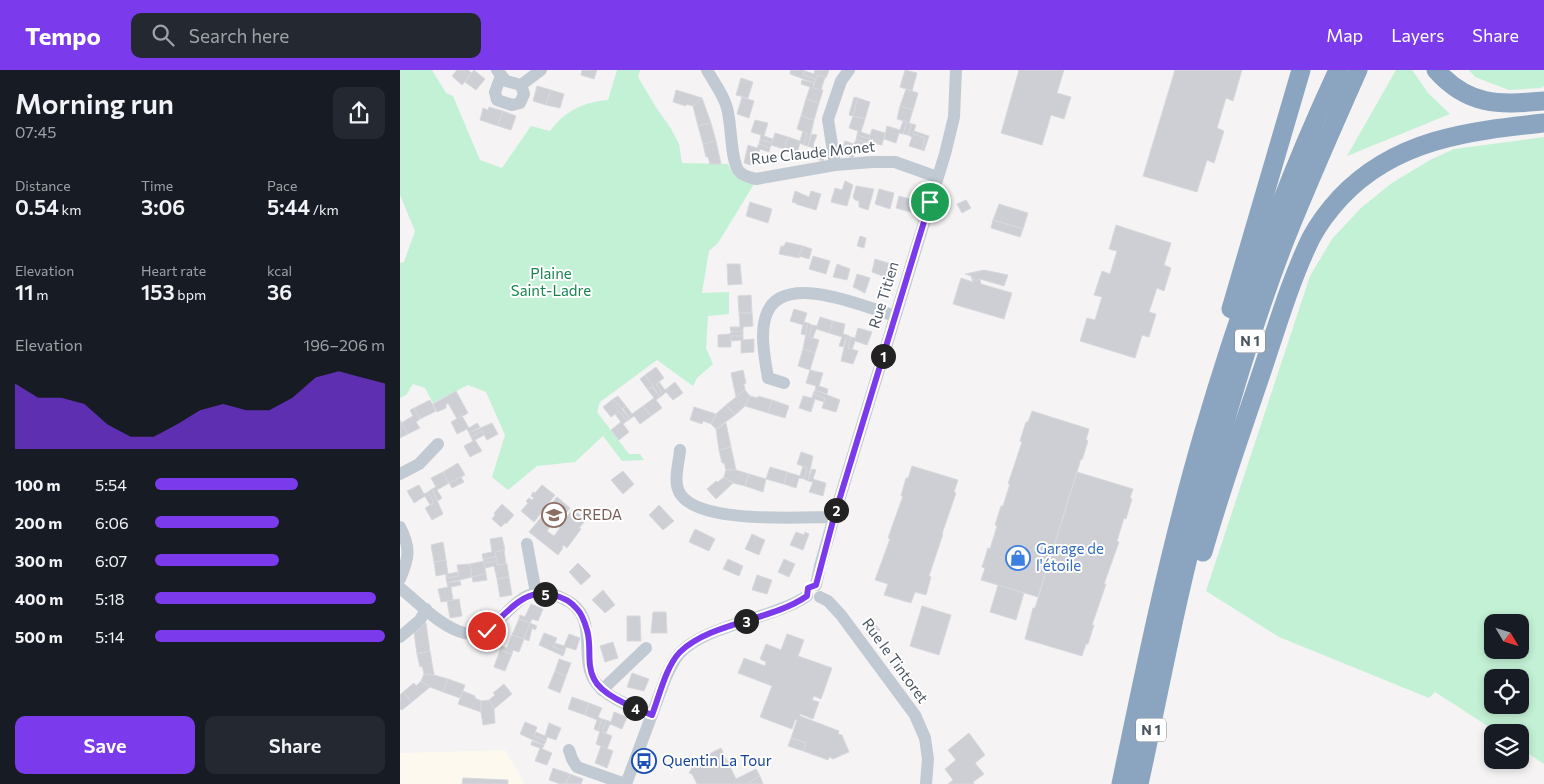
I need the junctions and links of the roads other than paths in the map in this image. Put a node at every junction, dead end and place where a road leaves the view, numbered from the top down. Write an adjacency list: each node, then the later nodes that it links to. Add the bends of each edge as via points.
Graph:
1 (541, 70): 10 (street)
2 (707, 70): 13 (street, Rue Claude Monet, via 720,89 739,171 746,177 756,179)
3 (849, 70): 13 (street, via 841,81 828,119)
4 (956, 70): 14 (street, Rue Titien, via 954,117)
5 (1301, 70): 17 (highway, via 1202,409)
6 (1338, 70): 17 (highway, N 1, via 1268,240)
7 (1358, 70): 29 (highway, N 1, via 1285,242 1254,328 1202,502)
8 (1436, 70): 11 (highway, via 1464,95 1514,104)
9 (499, 73): 10 (street, via 506,81); 10 (street, via 495,92 498,100 512,105 520,103)
10 (524, 83)
11 (1544, 101)
12 (1544, 123): 29 (highway, via 1497,128 1411,149 1366,175 1326,214 1289,288 1199,565)
13 (835, 165): 14 (street, Rue Claude Monet, via 895,162)
14 (937, 177): 15 (street, Rue Titien)
15 (895, 316): 16 (street, via 826,295 806,293 780,298 766,313 763,330 768,378); 21 (street, Rue Titien)
16 (784, 383)
17 (1201, 440): 37 (highway, N 1, via 1163,590)
18 (438, 444): 20 (street, via 419,464)
19 (680, 450): 21 (street, via 676,482 682,496 698,507 739,516)
20 (400, 474)
21 (834, 517): 26 (street, Rue Titien)
22 (400, 527): 24 (street, via 409,552)
23 (527, 544): 27 (street)
24 (400, 579)
25 (400, 588): 28 (street)
26 (814, 592): 33 (street, via 778,611 716,631 680,652 669,670); 36 (street, Rue le Tintoret, via 841,615 915,715 925,738 928,759)
27 (536, 593): 28 (street, via 523,598 487,631 473,634 459,632); 32 (street, via 553,595 577,608 588,631 590,667)
28 (426, 609): 30 (street, via 420,620)
29 (1174, 622): 38 (highway, N 1)
30 (400, 638)
31 (646, 648): 32 (street)
32 (602, 690): 33 (street)
33 (652, 715): 35 (street)
34 (569, 750): 35 (street, via 577,767)
35 (626, 784)
36 (926, 784)
37 (1120, 784)
38 (1139, 784)

